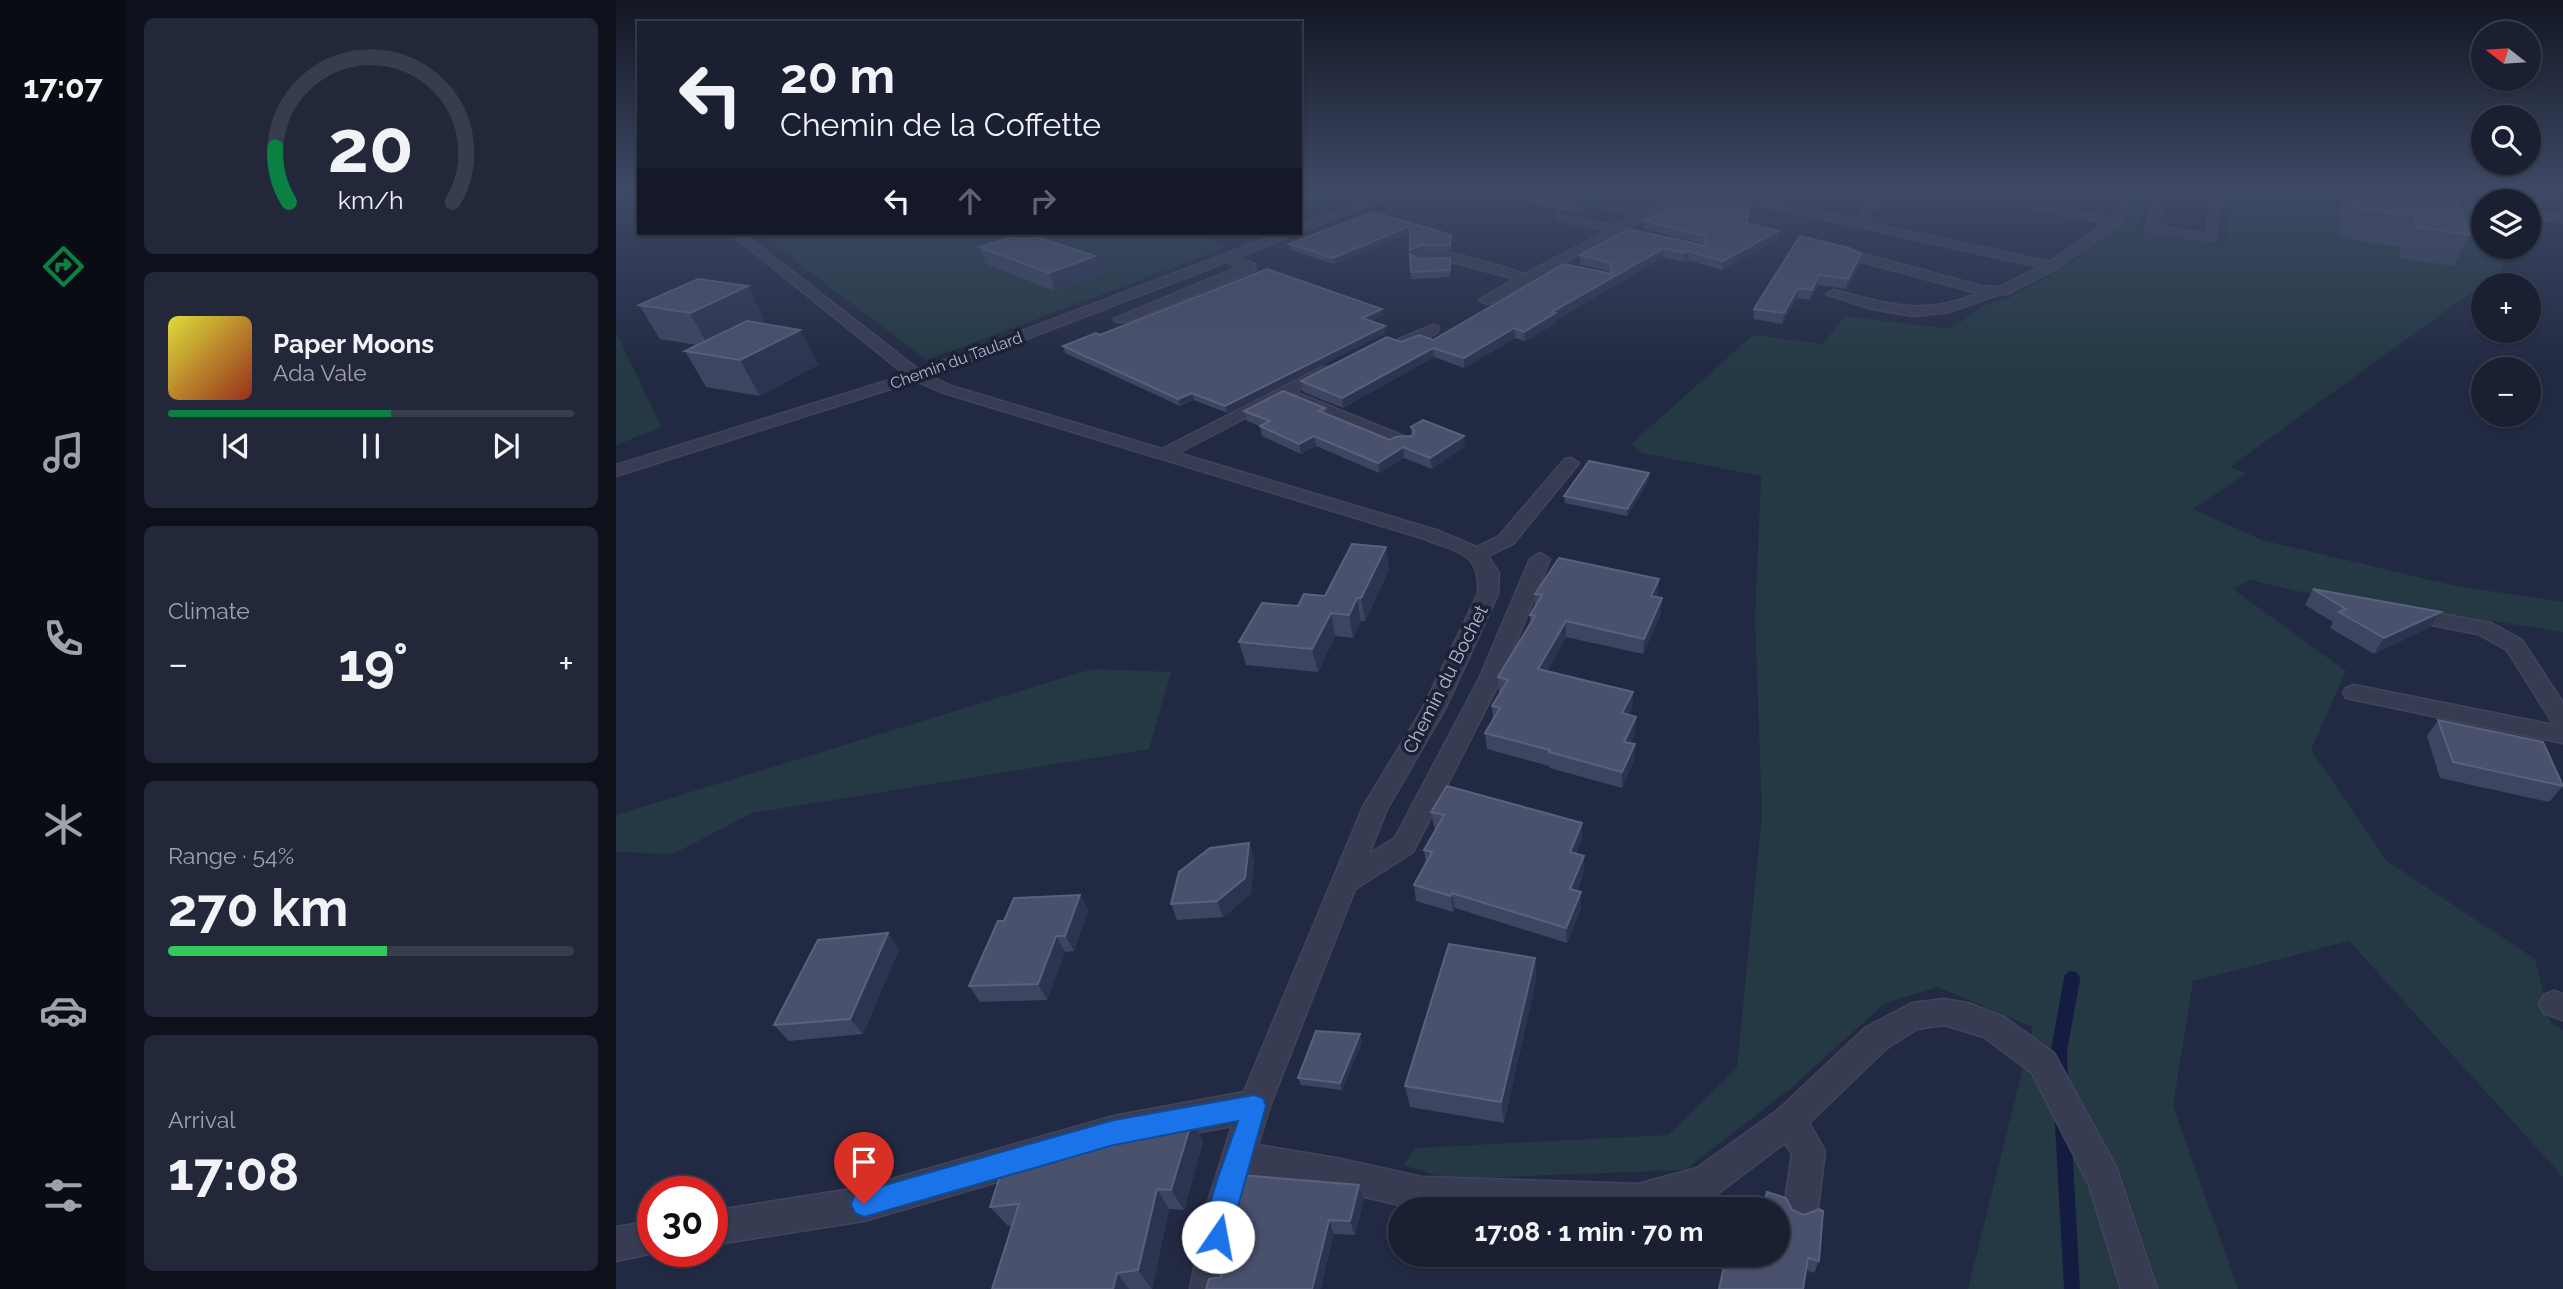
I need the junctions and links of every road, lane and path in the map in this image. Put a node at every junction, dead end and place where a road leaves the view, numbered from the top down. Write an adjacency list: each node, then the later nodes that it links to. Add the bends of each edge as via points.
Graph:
1 (759, 251): 21 (street)
2 (1243, 251): 8 (street, Chemin du Taulard)
3 (1577, 251): 10 (street)
4 (1985, 251): 11 (street)
5 (2073, 251): 11 (street)
6 (1460, 252): 13 (street)
7 (1856, 256): 14 (street)
8 (1225, 258): 17 (street, via 1251,267); 21 (street, Chemin du Taulard)
9 (1419, 258): 13 (street, via 1446,256)
10 (1553, 264): 12 (street); 13 (street)
11 (2052, 266): 14 (street)
12 (1579, 271)
13 (1531, 275): 16 (street)
14 (1992, 292): 15 (street, via 1946,311 1927,313 1874,306)
15 (1833, 294)
16 (1486, 300)
17 (1122, 319)
18 (1433, 329): 19 (street, via 1402,345 1387,340)
19 (1376, 345)
20 (1341, 363): 22 (street)
21 (917, 376): 24 (street, via 946,389); 26 (street, Chemin du Taulard)
22 (1284, 392): 23 (street); 24 (street)
23 (1405, 442)
24 (1164, 454): 27 (street, via 1429,534)
25 (1571, 463): 27 (street, via 1506,540)
26 (616, 471)
27 (1477, 554): 33 (street, Chemin du Bochet, via 1489,573 1485,604 1434,709 1375,807)
28 (1540, 559): 33 (street, via 1489,679 1404,845)
29 (2393, 611): 31 (street, via 2484,628 2515,645)
30 (2354, 693): 32 (street)
31 (2563, 721)
32 (2563, 735)
33 (1346, 881): 34 (street, Chemin du Bochet)
34 (1254, 1106): 36 (street, Chemin du Bochet); 38 (street, via 1114,1132 864,1204)
35 (1789, 1121): 36 (street, via 1705,1182 1638,1200 1422,1194); 37 (street, via 1809,1151); 42 (street, via 1876,1038 1912,1016 1944,1012 1994,1027 2043,1063 2104,1179)
36 (1240, 1159): 41 (street, Chemin du Bochet, via 1222,1211)
37 (1801, 1208)
38 (728, 1225)
39 (637, 1241): 40 (street)
40 (616, 1244)
41 (1208, 1289)
42 (2139, 1289)

